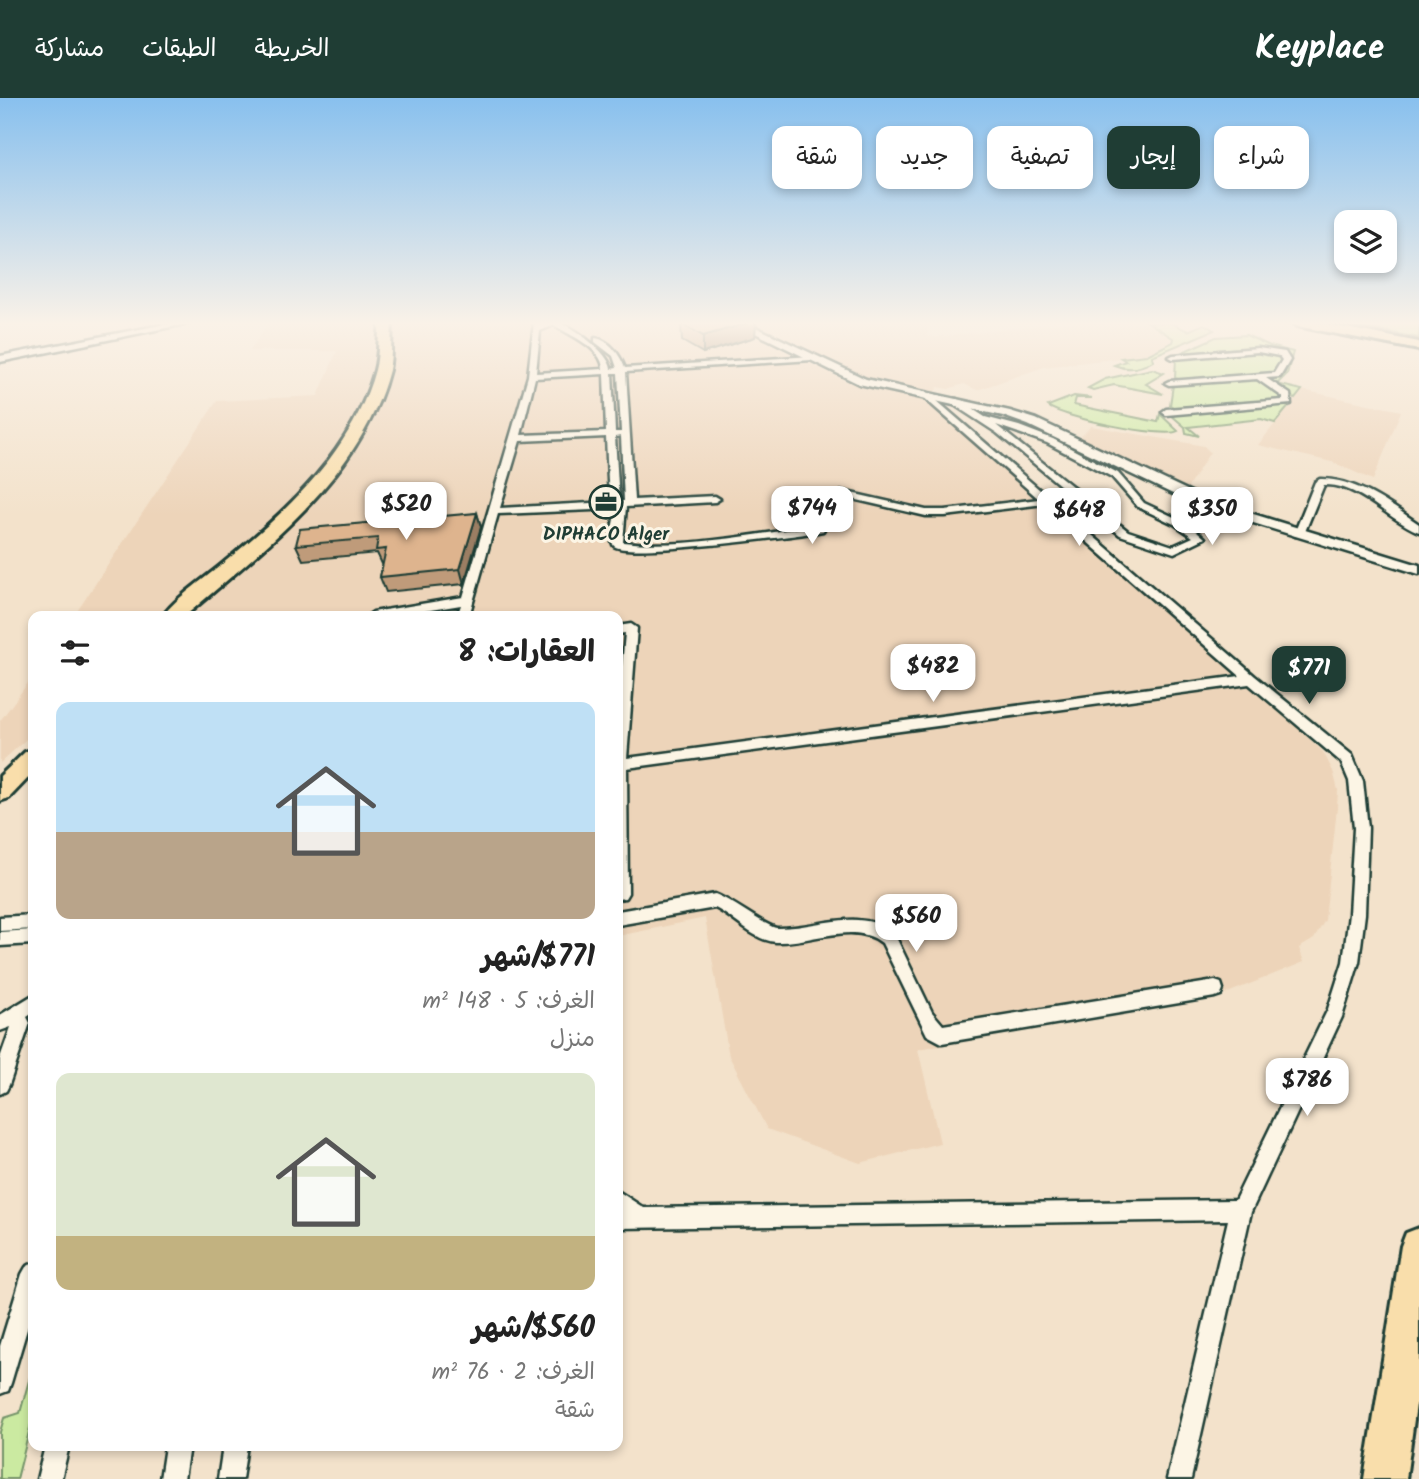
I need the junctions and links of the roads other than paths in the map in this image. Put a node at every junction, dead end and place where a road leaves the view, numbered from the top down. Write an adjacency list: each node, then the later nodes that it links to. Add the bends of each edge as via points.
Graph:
1 (379, 386): 23 (highway, via 365,418 322,478)
2 (389, 386): 24 (highway, via 379,412 354,451 296,517)
3 (528, 386): 14 (street)
4 (608, 386): 13 (street)
5 (623, 386): 12 (street)
6 (883, 386): 8 (main road)
7 (1273, 386): 10 (street, via 1288,402)
8 (926, 396): 9 (main road); 16 (street)
9 (954, 401): 11 (street); 20 (main road, via 1032,422 1203,503)
10 (1166, 412)
11 (980, 419): 11 (street, via 1124,533 1174,550 1200,538 1186,525 1138,502 1115,475 1064,447 1005,423)
12 (625, 434): 13 (street); 17 (street)
13 (611, 435): 14 (street); 17 (street)
14 (516, 438): 18 (street)
15 (715, 499): 17 (street)
16 (1048, 501): 17 (street, via 926,513 842,494 819,530 638,547 619,545); 28 (street)
17 (621, 505): 18 (street)
18 (495, 511): 22 (street)
19 (1419, 529): 20 (street, via 1345,486 1324,480)
20 (1299, 534): 21 (main road)
21 (1419, 570)
22 (467, 600): 25 (street); 26 (street)
23 (179, 611)
24 (193, 611)
25 (402, 611)
26 (464, 611)
27 (623, 629): 29 (street, via 631,628)
28 (1251, 679): 32 (street); 45 (street, via 1347,759 1356,781 1361,828 1356,926 1336,1011)
29 (623, 727)
30 (28, 745): 33 (highway)
31 (28, 763): 34 (highway)
32 (623, 764)
33 (0, 772)
34 (0, 790)
35 (623, 917): 40 (street, via 715,901 775,935 867,926 888,938 926,1018 942,1034)
36 (28, 922): 37 (street)
37 (0, 923)
38 (28, 937): 39 (street)
39 (0, 939)
40 (1215, 989)
41 (28, 1006): 42 (street)
42 (6, 1020): 43 (street, via 19,1019 20,1028)
43 (0, 1085)
44 (623, 1204): 46 (street)
45 (1241, 1210): 46 (street); 57 (street)
46 (643, 1218): 47 (street)
47 (623, 1219)
48 (1419, 1246): 58 (highway)
49 (28, 1291): 50 (street)
50 (0, 1383)
51 (56, 1451): 54 (street)
52 (176, 1451): 55 (street)
53 (234, 1451): 56 (street)
54 (49, 1479)
55 (172, 1479)
56 (230, 1479)
57 (1178, 1479)
58 (1385, 1479)

